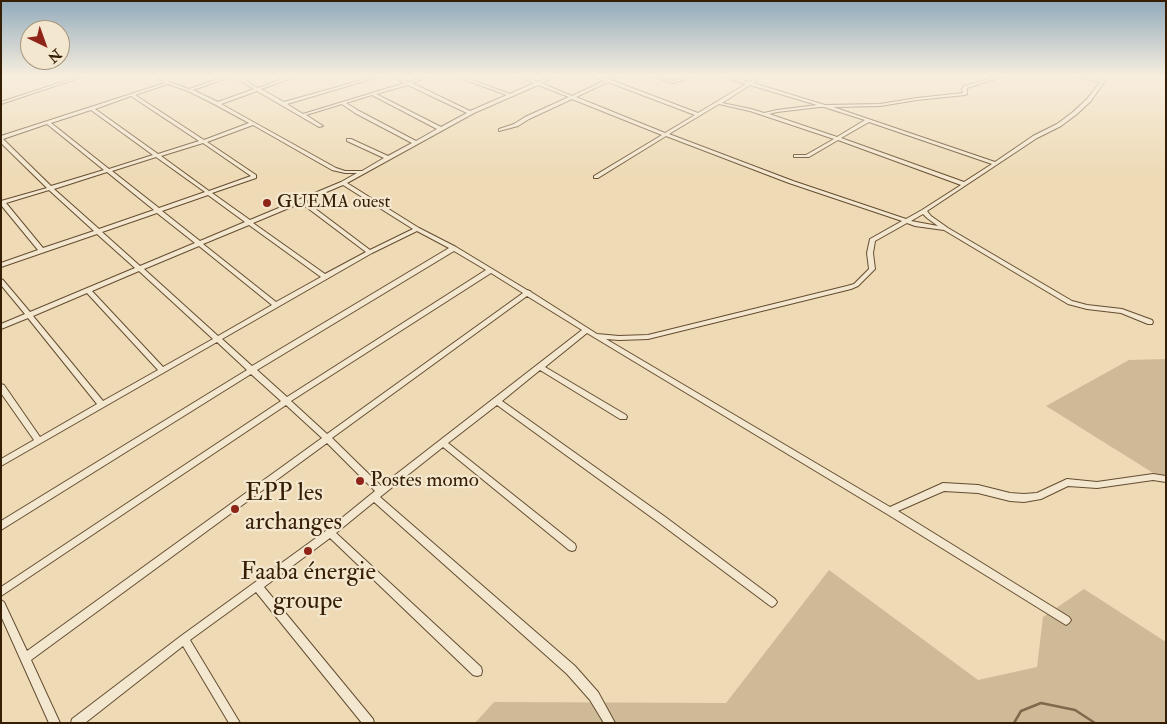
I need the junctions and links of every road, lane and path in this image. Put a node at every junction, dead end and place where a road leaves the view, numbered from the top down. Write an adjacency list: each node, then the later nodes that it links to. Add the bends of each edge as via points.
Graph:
1 (89, 109): 24 (street)
2 (92, 109): 35 (street)
3 (154, 109): 33 (street)
4 (226, 109): 25 (street)
5 (291, 109): 22 (street)
6 (324, 109): 22 (street)
7 (352, 109): 34 (street)
8 (401, 109): 27 (street)
9 (461, 109): 19 (street)
10 (479, 109): 19 (street)
11 (547, 109): 28 (street)
12 (602, 109): 29 (street)
13 (684, 109): 20 (street)
14 (707, 109): 20 (street)
15 (742, 109): 21 (street)
16 (798, 109): 21 (street)
17 (833, 109): 23 (street)
18 (1080, 109): 38 (street)
19 (470, 113): 27 (street)
20 (697, 114): 29 (street)
21 (764, 114): 31 (street)
22 (303, 115): 26 (street)
23 (868, 120): 31 (street); 38 (street)
24 (47, 122): 30 (street); 39 (street)
25 (252, 124): 33 (street); 40 (street, via 334,169)
26 (321, 126)
27 (440, 129): 34 (street)
28 (501, 130)
29 (664, 134): 41 (street); 50 (street, via 790,182)
30 (1, 139): 44 (street)
31 (836, 139): 36 (street, via 807,156); 43 (street)
32 (349, 140): 37 (street)
33 (202, 142): 35 (street); 45 (street, via 254,175)
34 (416, 142): 37 (street)
35 (157, 156): 39 (street); 45 (street)
36 (796, 156)
37 (388, 158): 40 (street)
38 (996, 164): 43 (street)
39 (109, 171): 44 (street); 48 (street)
40 (366, 172): 42 (street)
41 (596, 177)
42 (343, 183): 46 (street); 52 (street)
43 (964, 184): 49 (street)
44 (51, 189): 47 (street); 54 (street)
45 (209, 193): 48 (street); 51 (street)
46 (302, 201): 51 (street); 58 (street)
47 (2, 203): 57 (street)
48 (157, 210): 54 (street); 55 (street)
49 (924, 210): 50 (street); 53 (street, via 928,217)
50 (907, 220): 53 (street); 71 (street, via 870,242 872,269 849,288 648,337)
51 (250, 223): 55 (street); 62 (street)
52 (417, 229): 56 (street); 58 (street)
53 (946, 229): 68 (street, via 1070,303 1086,308 1122,311)
54 (100, 232): 57 (street); 60 (street)
55 (199, 244): 60 (street); 66 (street)
56 (454, 248): 61 (street); 75 (street)
57 (42, 251): 59 (street)
58 (370, 252): 62 (street)
59 (1, 265)
60 (141, 269): 64 (street); 72 (street)
61 (491, 270): 65 (street); 77 (street)
62 (325, 277): 66 (street)
63 (1, 281): 67 (street)
64 (88, 290): 67 (street); 74 (street)
65 (528, 292): 70 (street); 81 (street)
66 (276, 305): 72 (street)
67 (30, 315): 69 (street); 79 (street)
68 (1150, 322)
69 (1, 327)
70 (588, 330): 71 (street); 73 (street)
71 (596, 336): 87 (street)
72 (217, 338): 74 (street); 75 (street)
73 (540, 367): 78 (street); 80 (street)
74 (162, 370): 79 (street)
75 (252, 370): 77 (street); 88 (street)
76 (1, 387): 82 (street)
77 (286, 401): 81 (street); 92 (street)
78 (497, 401): 83 (street); 93 (street)
79 (102, 405): 82 (street)
80 (623, 417)
81 (326, 437): 86 (street); 97 (street)
82 (39, 441): 84 (street)
83 (443, 443): 86 (street); 90 (street)
84 (1, 463)
85 (1166, 479): 87 (street, via 1153,477 1097,485 1067,482 1038,496 1024,498 978,489 943,487)
86 (377, 494): 89 (street); 103 (street, via 571,670 594,696)
87 (890, 511): 95 (street)
88 (1, 526)
89 (330, 533): 91 (street); 98 (street)
90 (572, 547)
91 (258, 587): 96 (street); 102 (street)
92 (1, 592)
93 (772, 602)
94 (1, 605): 97 (street)
95 (1066, 620)
96 (184, 639): 100 (street); 101 (street)
97 (25, 658): 99 (street)
98 (477, 670)
99 (55, 723)
100 (76, 723)
101 (235, 723)
102 (369, 723)
103 (610, 723)

